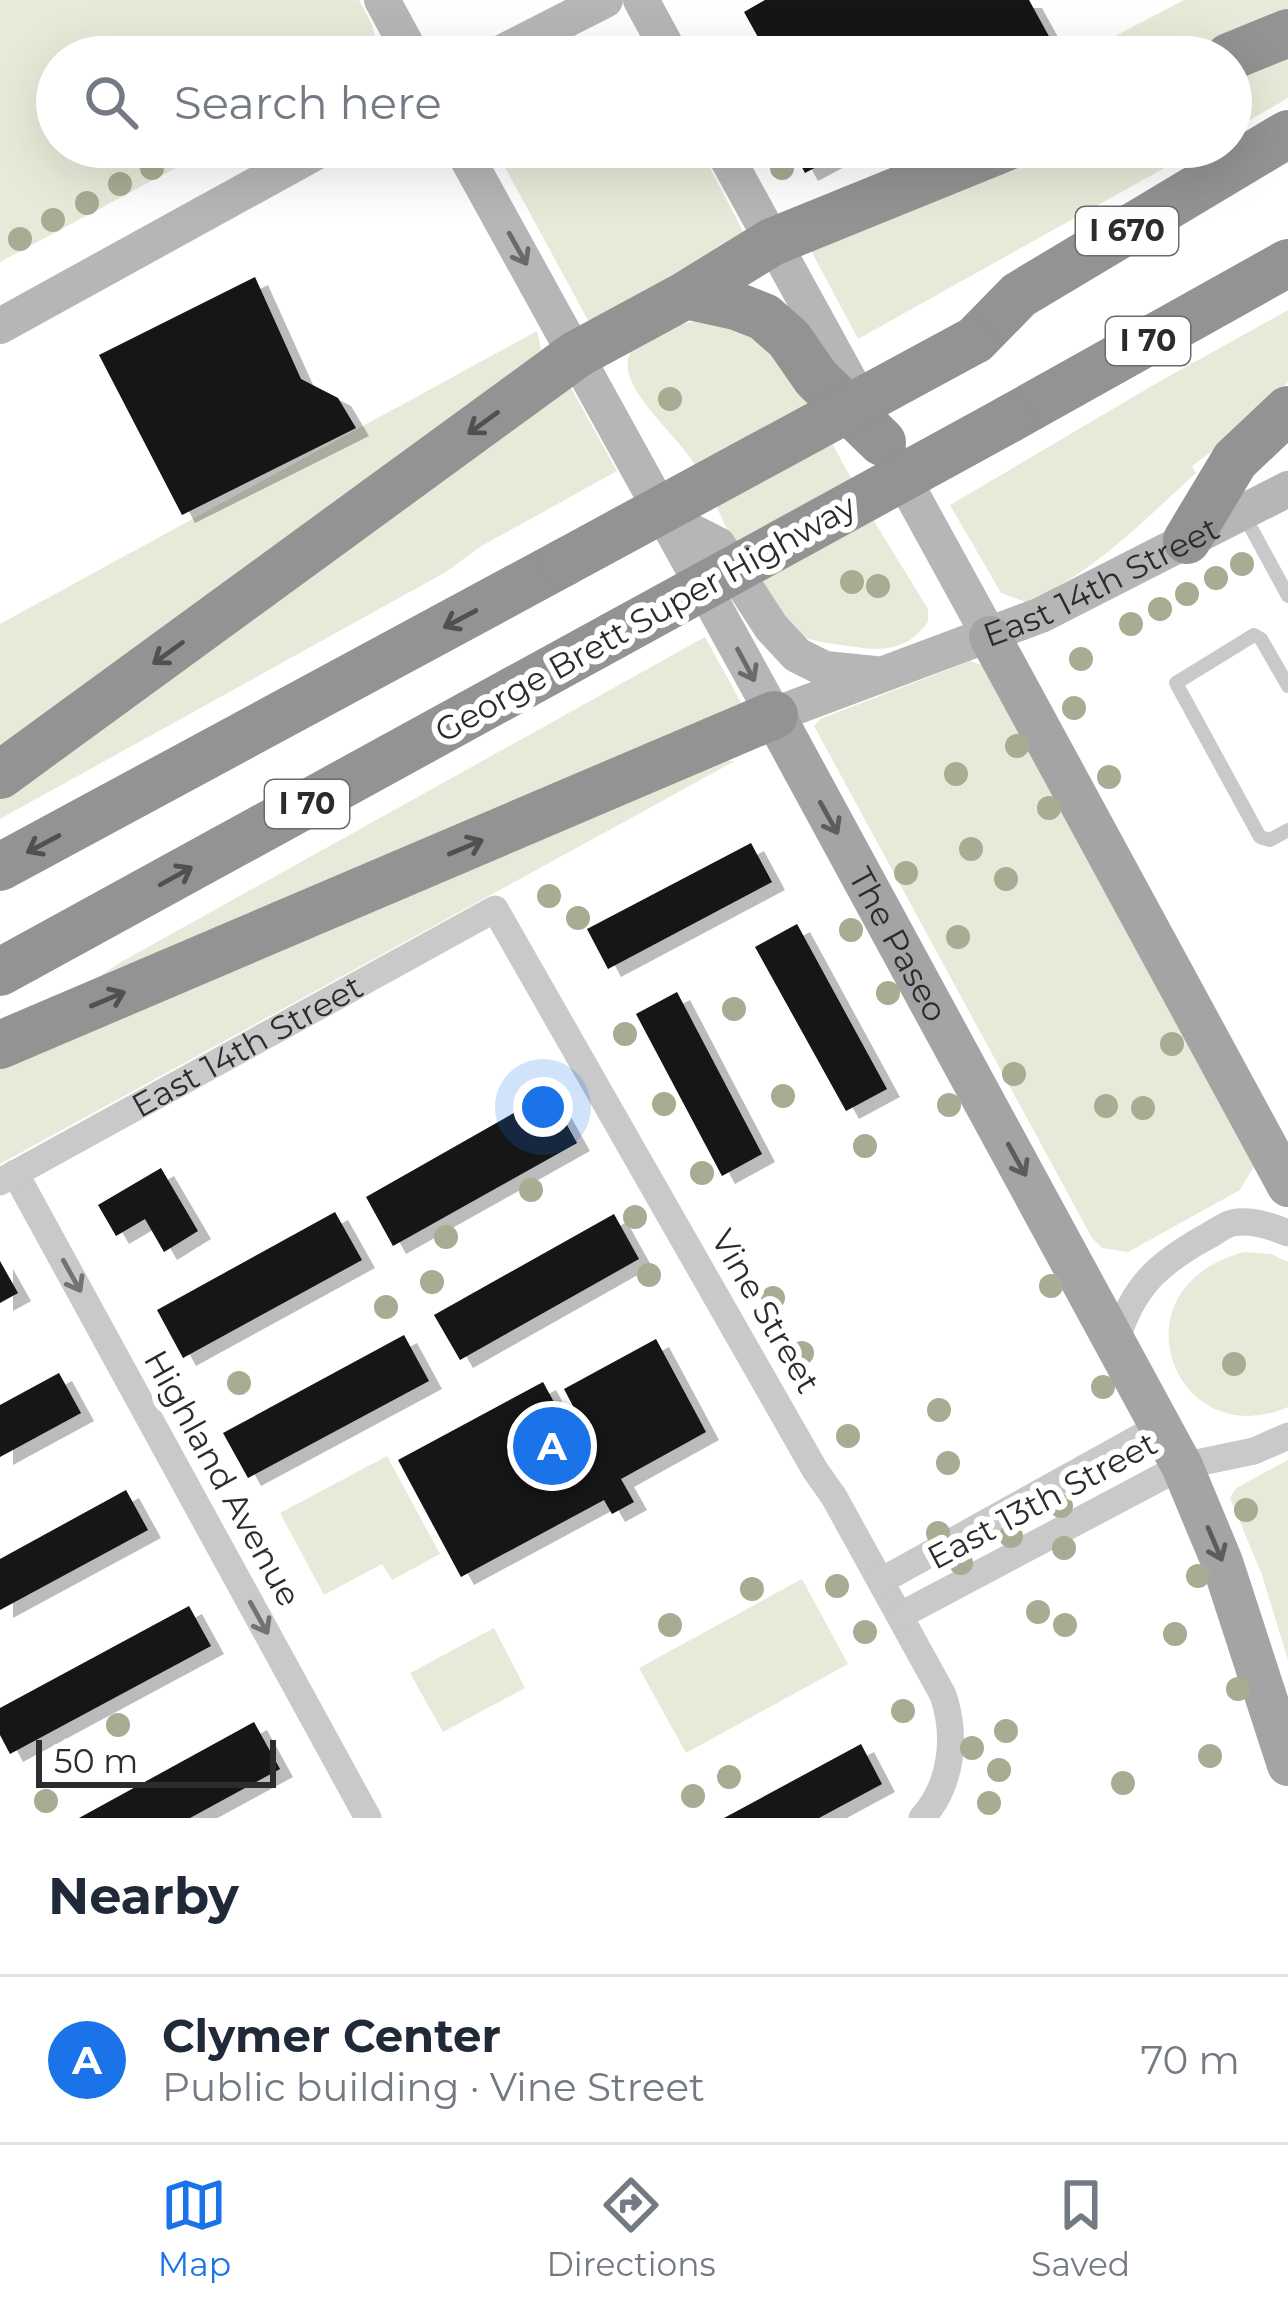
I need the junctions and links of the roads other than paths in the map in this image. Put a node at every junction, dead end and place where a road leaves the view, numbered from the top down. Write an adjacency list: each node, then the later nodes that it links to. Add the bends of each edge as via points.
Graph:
1 (382, 0): 5 (main road)
2 (605, 0): 6 (main road)
3 (641, 0): 7 (main road)
4 (1288, 33): 8 (highway)
5 (402, 36)
6 (534, 36)
7 (661, 36)
8 (1252, 48)
9 (1288, 134): 10 (highway, I 670)
10 (1252, 156)
11 (287, 168): 20 (main road)
12 (473, 168): 22 (main road, The Paseo, one-way to 22)
13 (732, 168): 17 (main road)
14 (954, 168): 17 (highway)
15 (1232, 168): 21 (highway, I 670, via 1019,296)
16 (1288, 172): 21 (highway, I 70)
17 (772, 242): 19 (highway); 24 (main road)
18 (1288, 262): 38 (highway, George Brett Super Highway / I 70, one-way to 18, bridge)
19 (686, 295): 22 (highway); 24 (highway, via 764,316)
20 (0, 326)
21 (973, 341): 36 (highway, I 70, one-way to 36, bridge)
22 (577, 354): 27 (main road, The Paseo); 34 (highway, one-way to 34)
23 (1288, 410): 28 (highway, via 1234,460)
24 (883, 442): 30 (main road)
25 (1288, 489): 26 (main road, East 14th Street)
26 (1242, 512): 28 (main road, East 14th Street); 29 (lane)
27 (669, 520): 31 (main road, via 718,545 797,655 825,669); 33 (main road, The Paseo, one-way to 33)
28 (1187, 541): 30 (main road, East 14th Street)
29 (1288, 596)
30 (990, 637): 31 (main road, East 14th Street); 41 (main road)
31 (885, 675): 33 (main road, East 14th Street)
32 (1288, 686): 35 (lane, via 1254,635 1176,683 1260,837)
33 (774, 716): 39 (highway, one-way to 33); 43 (main road, The Paseo, one-way to 43)
34 (0, 775)
35 (1288, 830)
36 (0, 867)
37 (495, 909): 40 (street, East 14th Street); 47 (street, Vine Street)
38 (0, 972)
39 (0, 1045)
40 (8, 1178): 50 (street, Highland Avenue, one-way to 50)
41 (1288, 1186)
42 (1288, 1233): 43 (street, via 1232,1223 1175,1254 1126,1308)
43 (1116, 1342): 44 (main road, The Paseo)
44 (1160, 1426): 46 (main road, The Paseo); 47 (street, East 13th Street)
45 (1288, 1436): 46 (street, East 13th Street)
46 (1182, 1466): 48 (street, East 13th Street); 49 (main road, The Paseo, one-way to 49)
47 (881, 1581): 48 (street, Vine Street)
48 (901, 1616): 51 (street, Vine Street, via 950,1713 950,1756 935,1805)
49 (1288, 1765)
50 (368, 1818)
51 (922, 1818)

